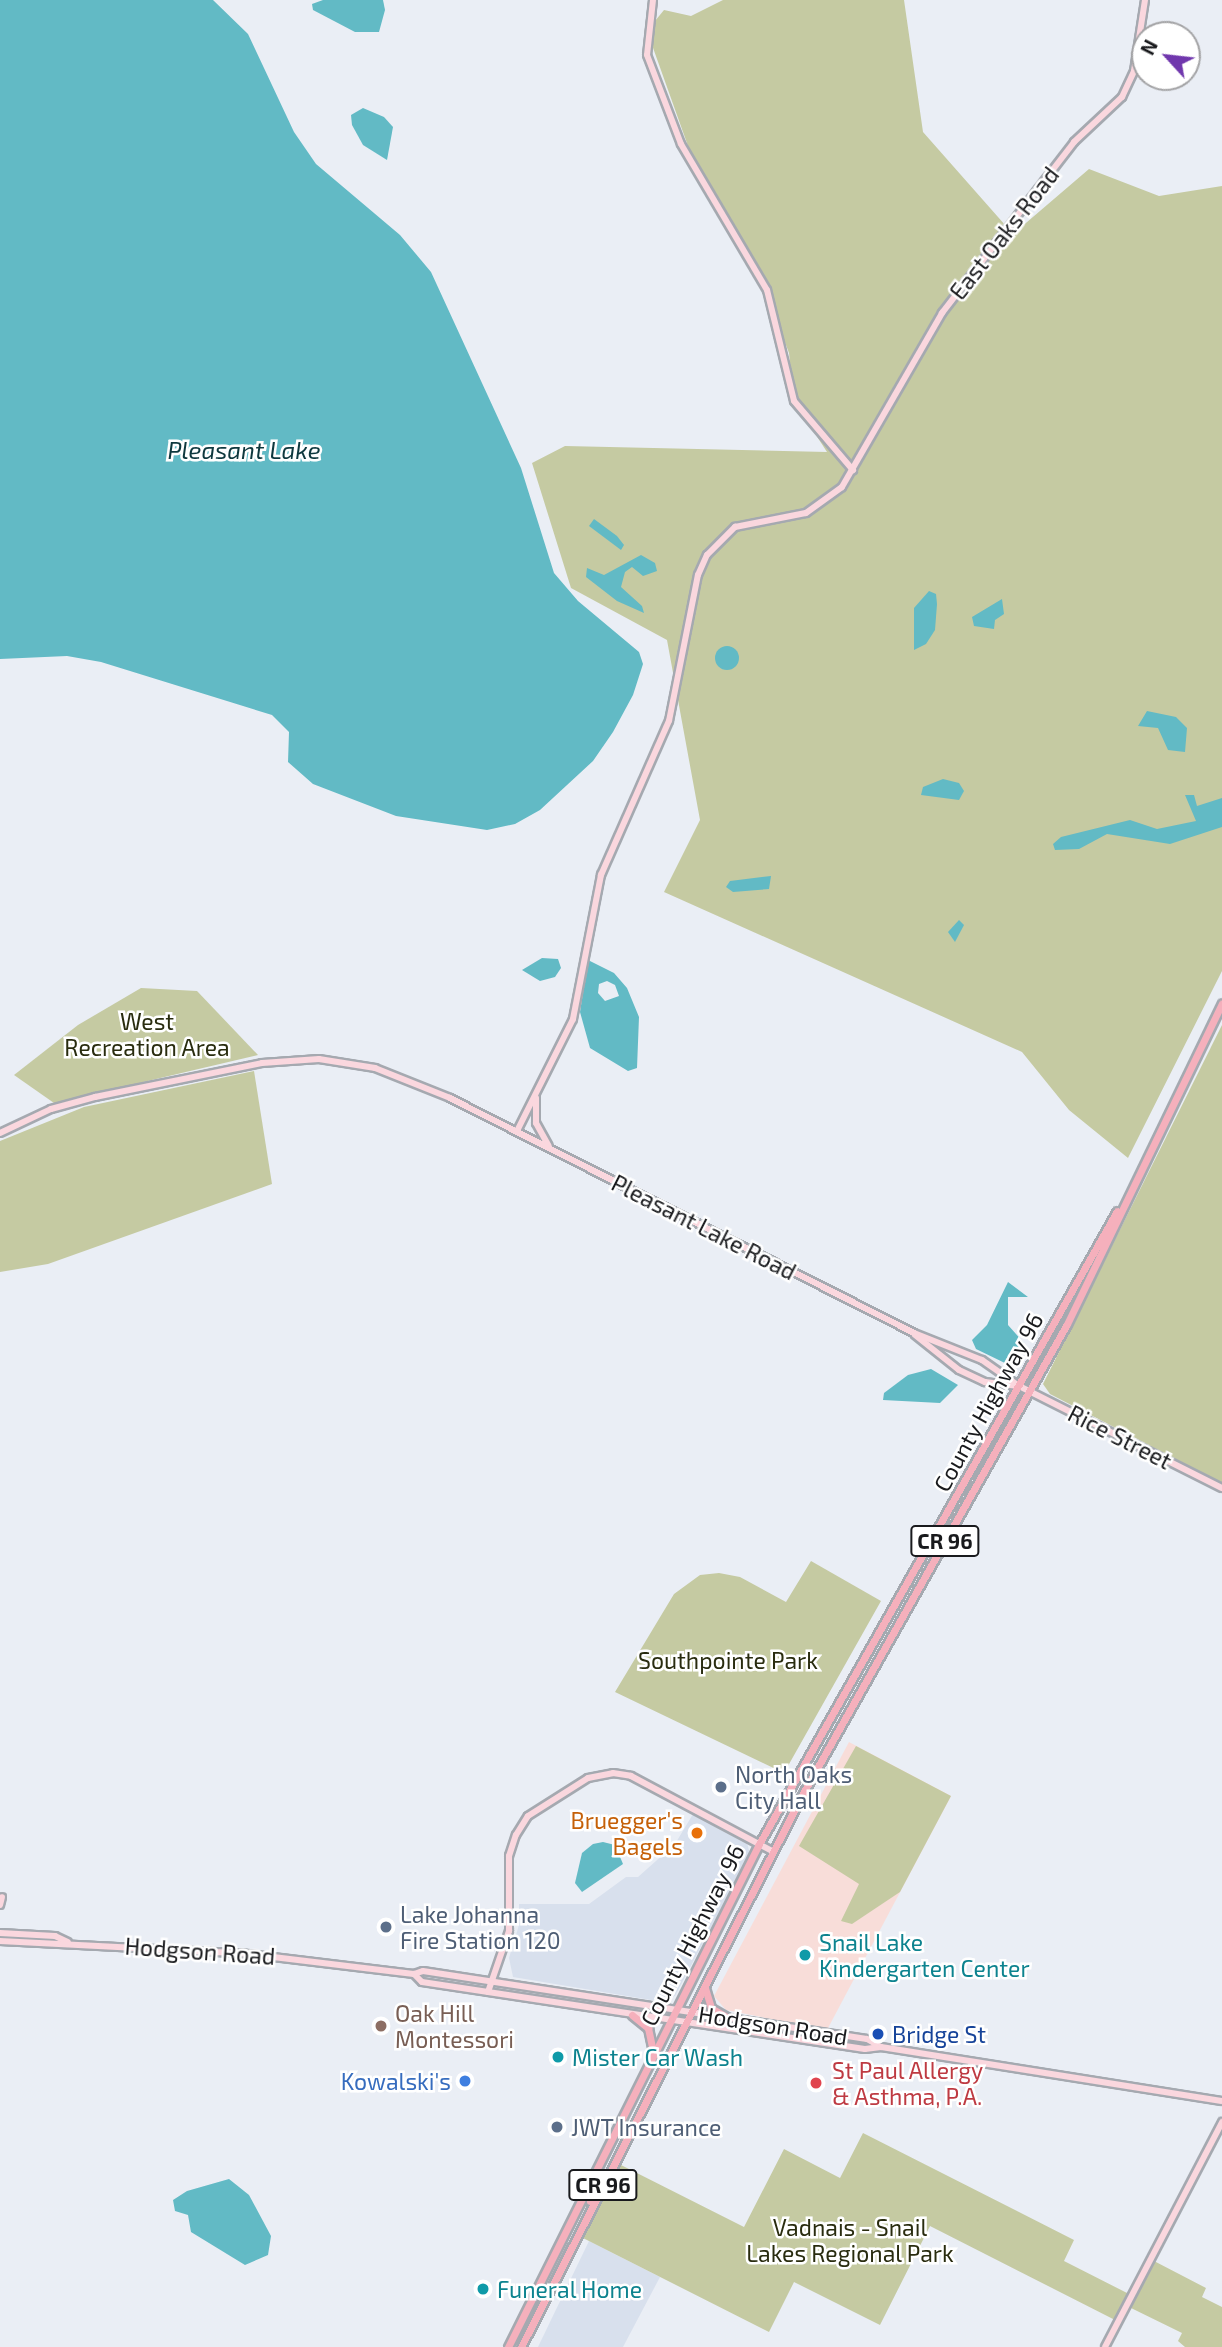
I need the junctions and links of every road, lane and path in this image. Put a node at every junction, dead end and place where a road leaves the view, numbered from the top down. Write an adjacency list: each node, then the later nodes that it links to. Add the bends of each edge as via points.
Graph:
1 (653, 0): 3 (street, via 647,55 681,144 767,290 794,401)
2 (1145, 0): 3 (street, East Oaks Road, via 1134,71 1122,97 1074,142 942,313)
3 (853, 470): 5 (street, East Oaks Road, via 834,496 816,508 735,527 713,546 702,565 669,721 607,858 573,1019)
4 (1222, 1004): 9 (main road, County Highway 96 / CR 96)
5 (538, 1091): 6 (street, East Oaks Road); 8 (street, via 536,1123 543,1140)
6 (517, 1131): 7 (street, Pleasant Lake Road, via 375,1068 299,1059 96,1097 51,1109); 8 (street, Pleasant Lake Road)
7 (0, 1133)
8 (556, 1152): 10 (street, Pleasant Lake Road)
9 (1133, 1183): 11 (main road, County Highway 96 / CR 96); 12 (main road, County Highway 96 / CR 96, via 1098,1263)
10 (914, 1333): 11 (street, Pleasant Lake Road, via 982,1360); 11 (street, Pleasant Lake Road, via 959,1370 985,1382)
11 (1019, 1386): 12 (street, Rice Street); 14 (main road, County Highway 96 / CR 96)
12 (1030, 1391): 13 (street, Rice Street); 15 (main road, County Highway 96 / CR 96)
13 (1222, 1488)
14 (760, 1844): 15 (street); 24 (street, via 631,1776 612,1773 588,1778 528,1816 514,1839 509,1856 510,1920); 27 (main road, County Highway 96 / CR 96)
15 (772, 1851): 25 (main road, County Highway 96 / CR 96)
16 (2, 1897): 17 (street)
17 (0, 1905)
18 (0, 1926): 20 (street)
19 (0, 1933): 20 (street, Hodgson Road)
20 (19, 1933): 22 (street, Hodgson Road)
21 (0, 1941): 22 (street, Hodgson Road)
22 (69, 1942): 23 (street, Hodgson Road, via 287,1957)
23 (414, 1974): 24 (street, Hodgson Road, via 423,1971); 26 (street, Hodgson Road, via 422,1982)
24 (491, 1981): 26 (street); 27 (street, Hodgson Road)
25 (705, 1984): 28 (main road, County Highway 96 / CR 96); 30 (main road, via 711,2008)
26 (488, 1992): 29 (street, Hodgson Road)
27 (676, 2010): 28 (street, Hodgson Road); 31 (main road, County Highway 96 / CR 96)
28 (691, 2012): 30 (street, Hodgson Road); 32 (main road, County Highway 96 / CR 96)
29 (632, 2015): 31 (street, Hodgson Road); 34 (main road, via 651,2033)
30 (728, 2018): 33 (street, Hodgson Road, via 867,2039)
31 (670, 2020): 32 (street, Hodgson Road); 34 (main road, County Highway 96 / CR 96)
32 (686, 2022): 33 (street, Hodgson Road, via 865,2049); 38 (main road, County Highway 96 / CR 96)
33 (881, 2046): 35 (street, Hodgson Road)
34 (652, 2056): 37 (main road, County Highway 96 / CR 96)
35 (1222, 2101)
36 (1222, 2122): 41 (street)
37 (590, 2177): 38 (main road, via 594,2192); 39 (main road, County Highway 96 / CR 96)
38 (559, 2272): 40 (main road, County Highway 96 / CR 96)
39 (508, 2347)
40 (522, 2347)
41 (1105, 2347)

